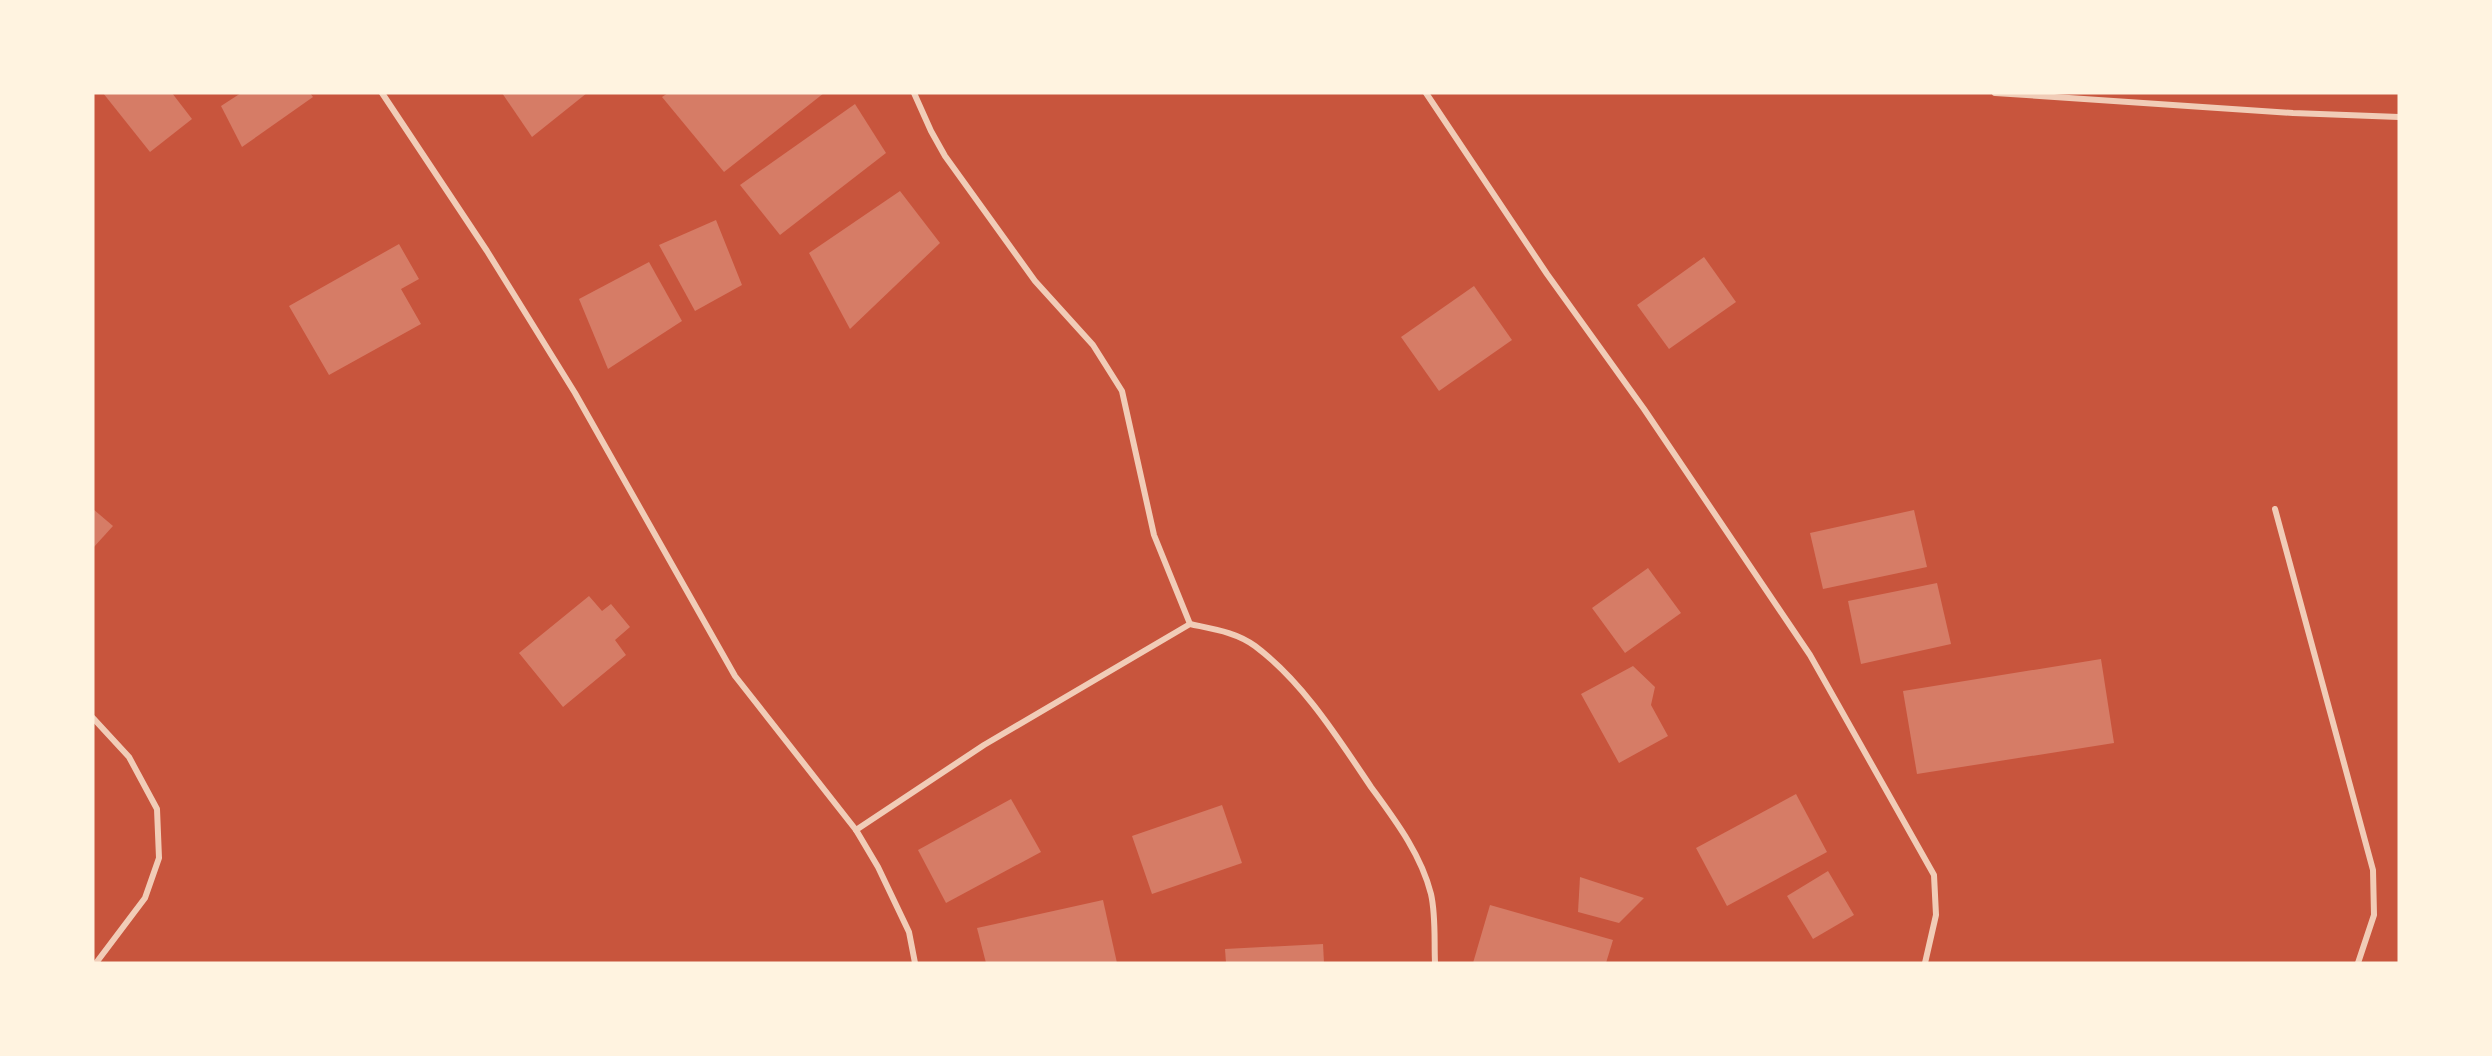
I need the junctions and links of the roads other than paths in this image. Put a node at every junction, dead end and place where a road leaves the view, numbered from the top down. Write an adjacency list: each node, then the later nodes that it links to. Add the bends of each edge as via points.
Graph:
1 (382, 93): 9 (street, via 569,383 735,676)
2 (914, 93): 7 (street, via 945,156 1035,281 1093,345 1122,391 1154,535)
3 (1426, 93): 13 (street, via 1816,665 1934,875 1936,915)
4 (1995, 93): 5 (street)
5 (2399, 117)
6 (2275, 509): 14 (street, via 2373,870 2374,915)
7 (1190, 624): 9 (street, via 984,745); 12 (street, via 1226,631 1253,645 1301,691 1347,751 1412,846 1431,895)
8 (93, 718): 10 (street, via 129,758 157,809 159,858 145,898)
9 (856, 830): 11 (street, via 909,932)
10 (96, 963)
11 (915, 963)
12 (1435, 963)
13 (1925, 963)
14 (2358, 963)

